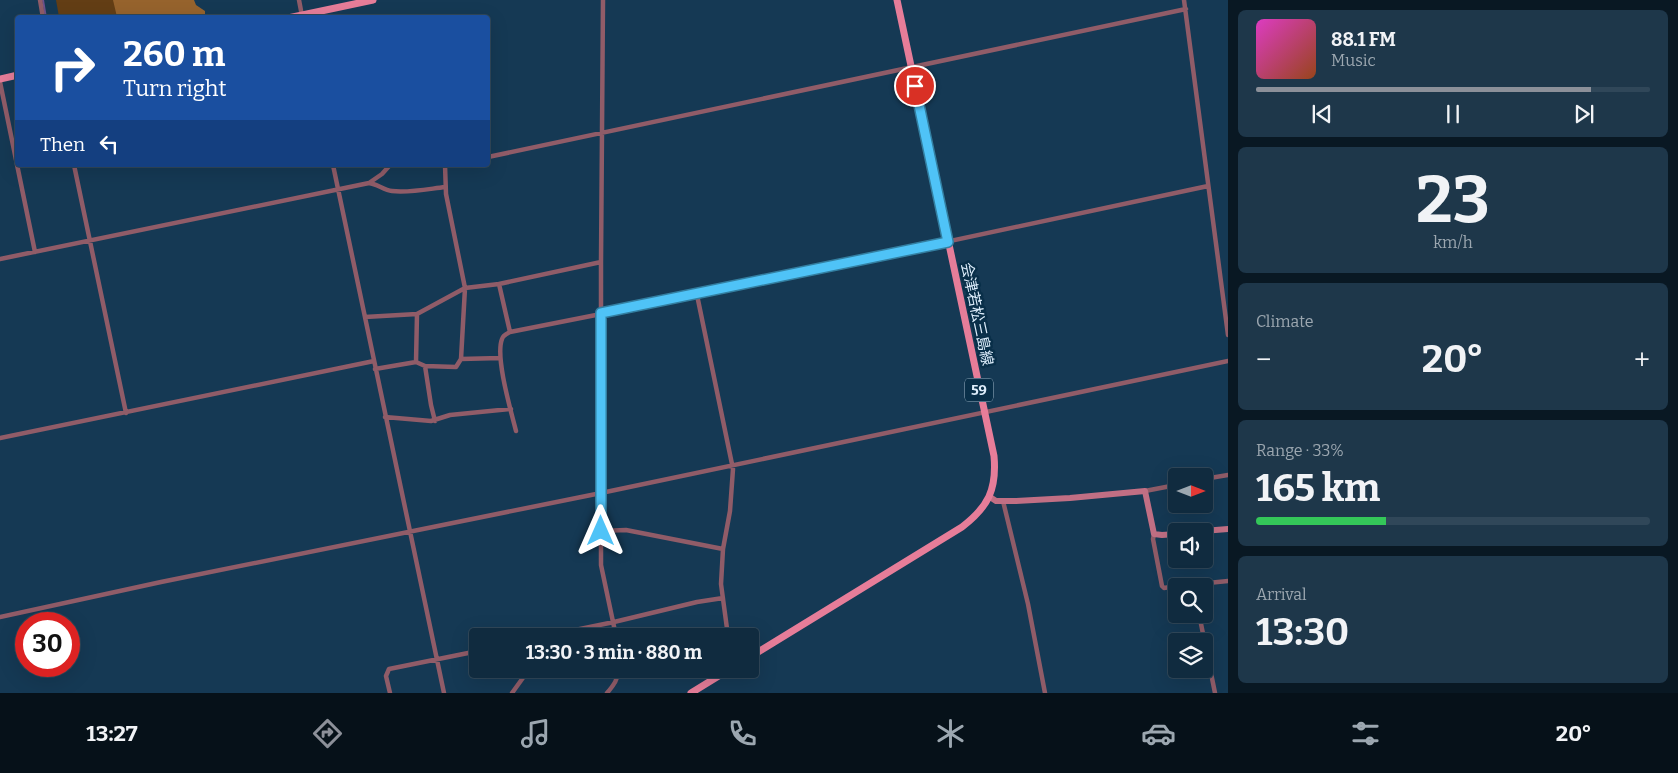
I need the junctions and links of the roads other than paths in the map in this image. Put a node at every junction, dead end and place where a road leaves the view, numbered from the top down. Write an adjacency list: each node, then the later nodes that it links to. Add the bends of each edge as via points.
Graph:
1 (40, 0): 8 (street)
2 (298, 0): 9 (street)
3 (373, 0): 10 (main road)
4 (603, 0): 14 (street)
5 (897, 0): 11 (main road, 会津若松三島線 / 59)
6 (1184, 0): 7 (street)
7 (1186, 9): 11 (street); 23 (street)
8 (43, 15)
9 (302, 15)
10 (306, 15)
11 (911, 68): 14 (street); 27 (main road, 会津若松三島線 / 59)
12 (15, 76): 13 (main road)
13 (0, 80): 15 (street)
14 (602, 133): 16 (street); 30 (street)
15 (15, 154)
16 (490, 157)
17 (18, 167): 28 (street)
18 (74, 167): 26 (street)
19 (332, 167): 25 (street)
20 (388, 167): 22 (street)
21 (445, 167): 24 (street)
22 (369, 183): 24 (street, via 392,191); 25 (street)
23 (1208, 186): 27 (street); 37 (street)
24 (445, 187): 32 (street)
25 (337, 189): 26 (street); 36 (street)
26 (90, 240): 28 (street); 48 (street)
27 (948, 242): 33 (street); 49 (main road, 会津若松三島線 / 59)
28 (35, 252): 29 (street)
29 (0, 259)
30 (601, 262): 31 (street); 34 (street)
31 (499, 284): 32 (street); 38 (street)
32 (465, 288): 35 (street); 41 (street)
33 (696, 295): 34 (street); 54 (street)
34 (601, 313): 38 (street); 59 (street)
35 (417, 314): 36 (street); 44 (street)
36 (365, 317): 42 (street)
37 (1228, 326): 39 (street)
38 (510, 332): 40 (street, via 501,340)
39 (1228, 335)
40 (500, 358): 41 (street); 47 (street)
41 (461, 359): 45 (street, via 456,367)
42 (374, 361): 46 (street); 48 (street)
43 (1228, 361): 49 (street)
44 (416, 362): 45 (street); 46 (street)
45 (425, 366): 51 (street)
46 (375, 369): 50 (street)
47 (510, 409): 51 (street, via 450,415); 52 (street)
48 (126, 412): 53 (street)
49 (984, 413): 54 (street); 60 (main road, 会津若松三島線 / 59, via 995,467)
50 (386, 417): 51 (street); 65 (street)
51 (434, 421)
52 (516, 431)
53 (0, 438)
54 (732, 464): 59 (street); 68 (street, via 730,511)
55 (1228, 475): 56 (street)
56 (1213, 478)
57 (1168, 487): 58 (street)
58 (1145, 491): 61 (street); 66 (street)
59 (601, 492): 64 (street); 65 (street)
60 (990, 497): 61 (street); 80 (main road, 会津若松三島線 / 59, via 962,528)
61 (1003, 501): 90 (street)
62 (1228, 529): 63 (street)
63 (1213, 530)
64 (601, 531): 68 (street, via 626,530); 74 (street, via 601,565)
65 (410, 532): 73 (street); 81 (street)
66 (1154, 534): 67 (street); 71 (street, via 1162,586)
67 (1168, 535)
68 (723, 549): 72 (street)
69 (1228, 581): 70 (street)
70 (1213, 583)
71 (1168, 587)
72 (723, 598): 74 (street); 78 (street)
73 (0, 617)
74 (614, 622): 76 (street); 77 (street)
75 (1201, 623): 91 (street)
76 (585, 628)
77 (615, 628)
78 (727, 628)
79 (469, 652): 81 (street)
80 (759, 652)
81 (437, 659): 85 (street, via 389,669 386,676); 86 (street)
82 (523, 678): 87 (street)
83 (617, 678): 88 (street)
84 (715, 678): 89 (main road)
85 (390, 693)
86 (444, 693)
87 (512, 693)
88 (607, 693)
89 (691, 693)
90 (1045, 693)
91 (1215, 693)

